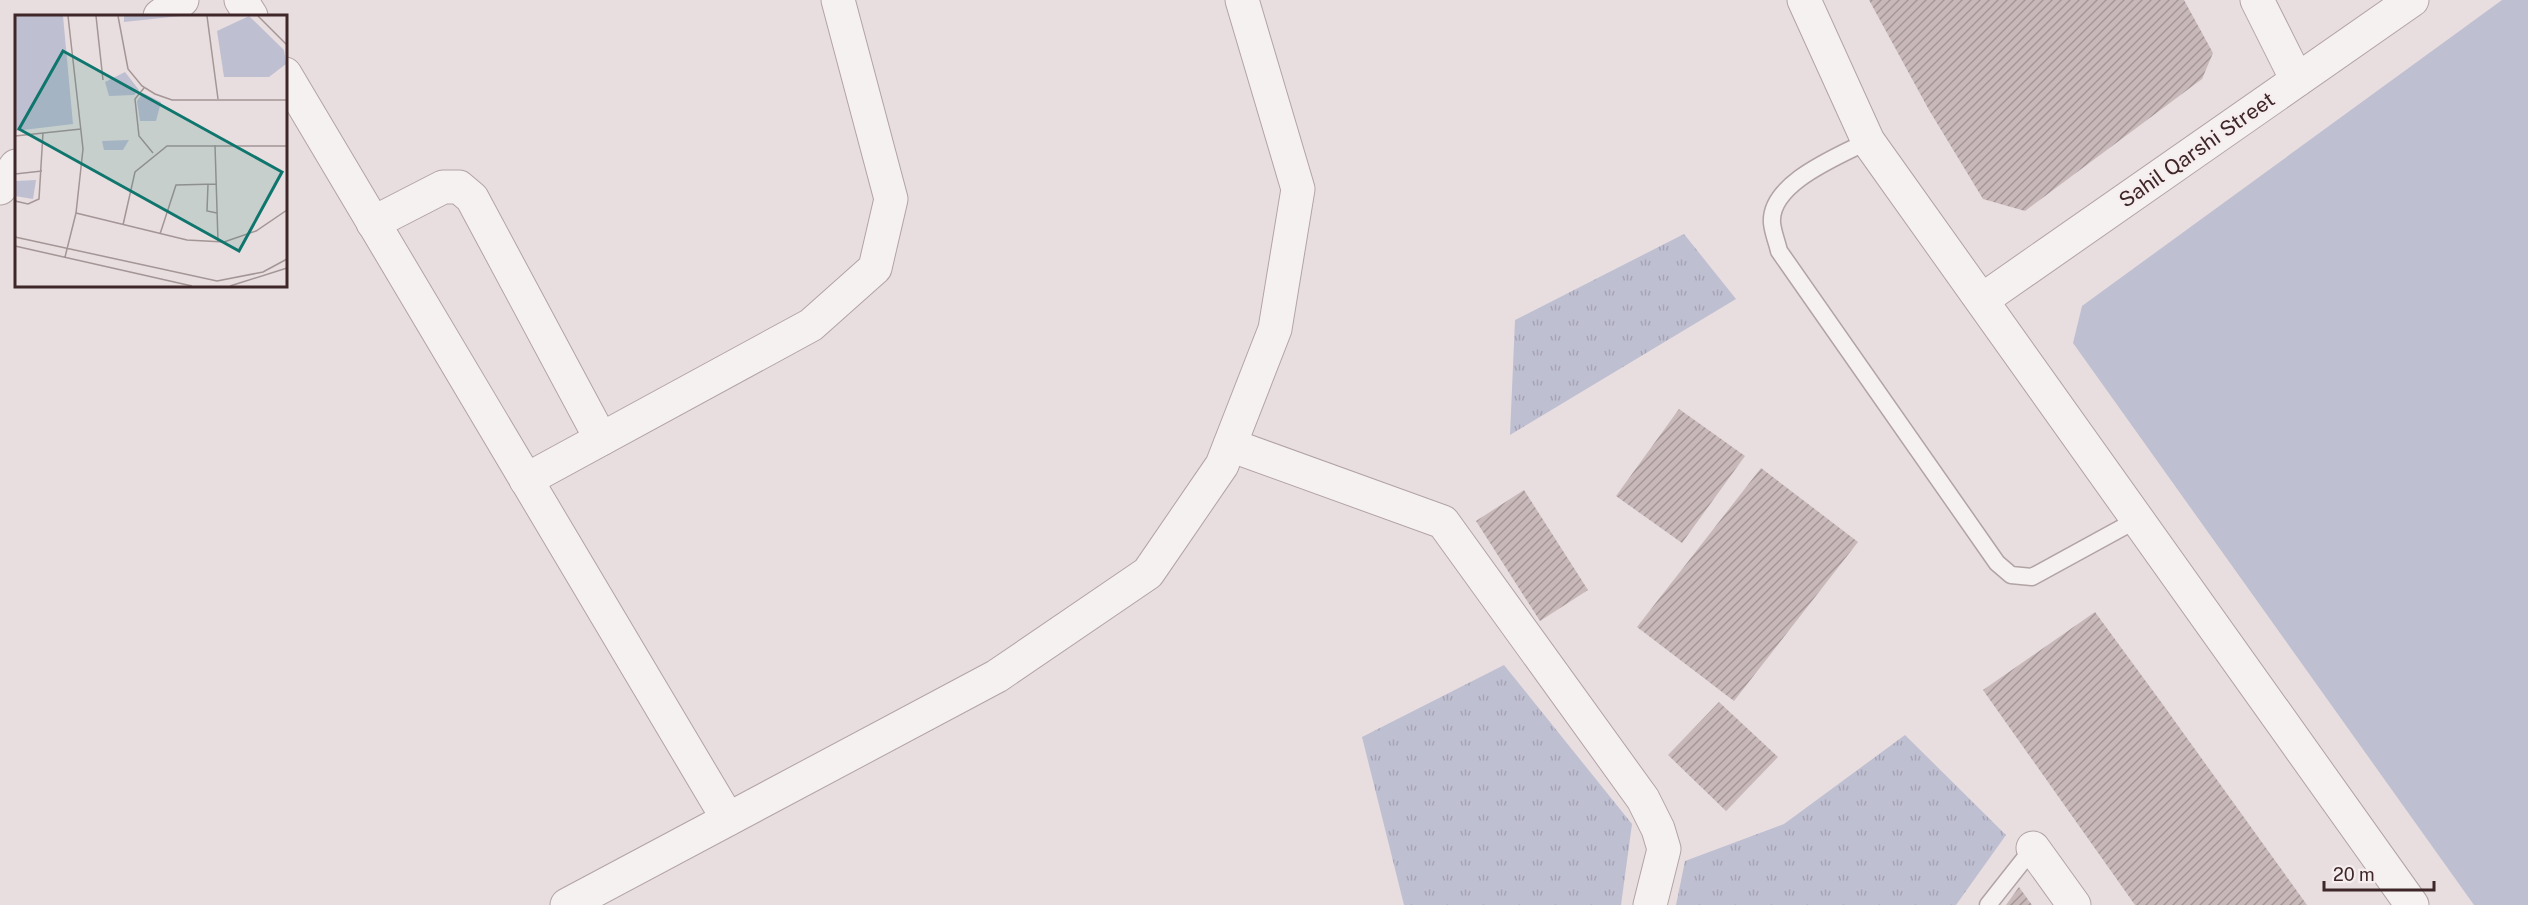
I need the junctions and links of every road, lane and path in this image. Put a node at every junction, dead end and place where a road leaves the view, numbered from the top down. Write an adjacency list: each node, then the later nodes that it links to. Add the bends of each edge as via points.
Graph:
1 (182, 0): 8 (street)
2 (241, 0): 9 (street)
3 (838, 0): 17 (street, via 891,199 875,268 811,325)
4 (1242, 0): 18 (street, via 1298,189 1275,329)
5 (1804, 0): 12 (street)
6 (2257, 0): 11 (street)
7 (2412, 0): 11 (street, Sahil Qarshi Street)
8 (161, 15)
9 (250, 15)
10 (286, 76): 15 (street)
11 (2298, 80): 16 (street, Sahil Qarshi Street)
12 (1868, 141): 16 (street); 20 (lane, via 1803,174 1780,196 1772,221 1779,251 1997,563 2011,575 2032,576)
13 (15, 167): 14 (street)
14 (0, 188)
15 (373, 223): 17 (street, via 443,187 459,187 472,198); 19 (street)
16 (1982, 300): 20 (street)
17 (601, 439): 19 (street)
18 (1230, 444): 21 (street, via 1222,465 1148,573 997,676); 24 (street, via 1443,522 1643,799 1664,849)
19 (526, 480): 21 (street)
20 (2138, 519): 27 (street)
21 (728, 819): 23 (street)
22 (2033, 848): 25 (lane); 26 (street)
23 (567, 905)
24 (1650, 905)
25 (1988, 905)
26 (2074, 905)
27 (2412, 905)

